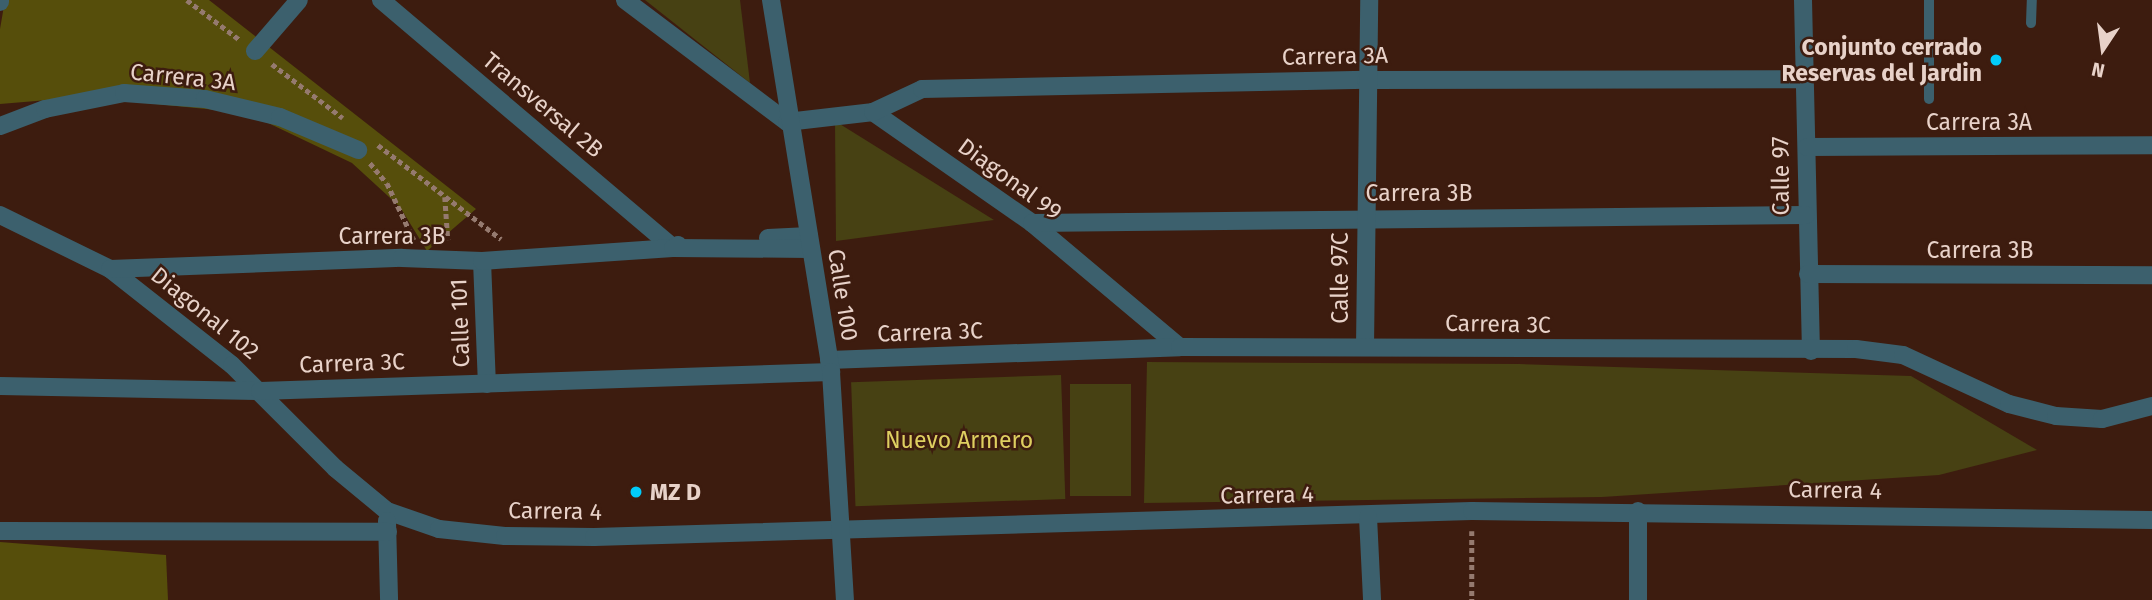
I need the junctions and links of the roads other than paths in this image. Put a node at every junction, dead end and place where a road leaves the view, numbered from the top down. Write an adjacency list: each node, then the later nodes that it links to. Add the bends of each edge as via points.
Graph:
1 (299, 0): 10 (street)
2 (381, 0): 25 (street, Transversal 2B)
3 (625, 0): 15 (street)
4 (771, 0): 15 (street, Calle 100)
5 (1369, 0): 12 (street, Calle 97C)
6 (1803, 0): 11 (street, Calle 97)
7 (1928, 0): 13 (lane)
8 (2032, 0): 9 (lane)
9 (2031, 23)
10 (255, 51)
11 (1803, 79): 12 (street, Carrera 3A); 18 (street, Calle 97)
12 (1366, 80): 14 (street, Carrera 3A, via 922,89); 22 (street, Calle 97C)
13 (1929, 99)
14 (873, 111): 15 (street); 23 (street, Diagonal 99)
15 (787, 122): 24 (street, Calle 100)
16 (0, 126): 19 (street, Carrera 3A, via 45,109 124,93 205,99 280,117)
17 (2152, 145): 18 (street, Carrera 3A)
18 (1807, 147): 21 (street, Calle 97)
19 (358, 150)
20 (0, 215): 27 (street, Diagonal 102)
21 (1805, 215): 22 (street, Carrera 3B); 28 (street, Calle 97)
22 (1364, 218): 23 (street, Carrera 3B); 31 (street, Calle 97C)
23 (1032, 223): 30 (street, Diagonal 99)
24 (810, 243): 25 (street, Carrera 3B); 33 (street, Calle 100)
25 (673, 248): 26 (street, Carrera 3B)
26 (482, 261): 27 (street, Carrera 3B); 34 (street, Calle 101)
27 (110, 269): 36 (street, Diagonal 102)
28 (1808, 274): 29 (street, Carrera 3B); 32 (street, Calle 97)
29 (2152, 275)
30 (1180, 347): 31 (street, Carrera 3C); 33 (street, Carrera 3C)
31 (1365, 347): 32 (street, Carrera 3C)
32 (1811, 351): 37 (street, Carrera 3C, via 1856,349 1903,355 2009,404 2056,416 2102,419)
33 (830, 366): 34 (street, Carrera 3C); 42 (street, Calle 100)
34 (487, 384): 36 (street, Carrera 3C)
35 (0, 386): 36 (street, Carrera 3C)
36 (260, 390): 38 (street, Diagonal 102, via 335,468)
37 (2152, 406)
38 (387, 511): 42 (street, Carrera 4, via 439,528 505,536); 44 (street)
39 (1639, 511): 40 (street, Carrera 4); 41 (street, Carrera 4); 48 (street)
40 (1368, 517): 42 (street, Carrera 4); 47 (street)
41 (2152, 520)
42 (840, 528): 46 (street, Calle 100)
43 (0, 531): 44 (street)
44 (388, 532): 45 (street)
45 (388, 600)
46 (845, 600)
47 (1372, 600)
48 (1638, 600)

